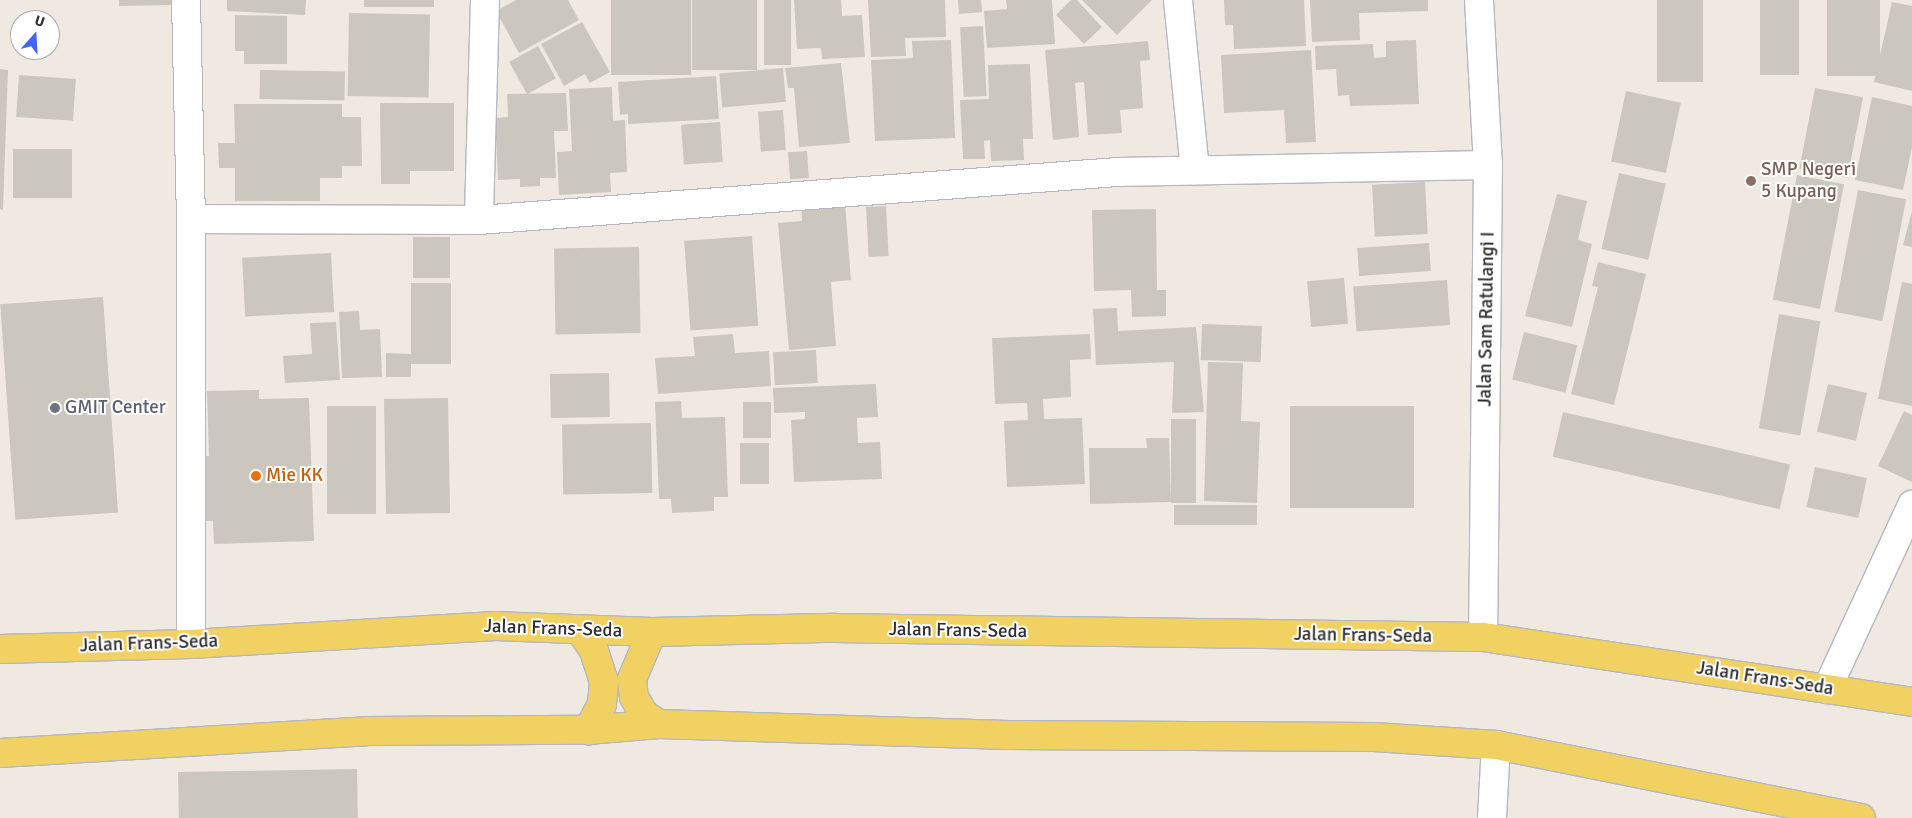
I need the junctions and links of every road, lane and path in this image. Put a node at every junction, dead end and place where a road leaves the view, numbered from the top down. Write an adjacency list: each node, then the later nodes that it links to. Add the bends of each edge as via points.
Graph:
1 (186, 0): 7 (street)
2 (485, 0): 8 (street)
3 (1178, 0): 6 (street)
4 (1479, 0): 5 (street, Jalan Sam Ratulangi I)
5 (1488, 165): 6 (street); 12 (street, Jalan Sam Ratulangi I)
6 (1195, 170): 8 (street, via 1118,172)
7 (191, 219): 8 (street); 13 (street)
8 (479, 220)
9 (1912, 505): 15 (street)
10 (580, 630): 11 (main road, Jalan Frans-Seda); 13 (main road, Jalan Frans-Seda, via 495,626); 18 (main road, via 594,652 604,680 602,704)
11 (652, 632): 12 (main road, Jalan Frans-Seda, via 835,628); 17 (main road, via 632,679 639,705)
12 (1484, 637): 15 (main road, Jalan Frans-Seda)
13 (191, 644): 14 (main road, Jalan Frans-Seda)
14 (0, 649)
15 (1827, 689): 16 (main road, Jalan Frans-Seda)
16 (1912, 702)
17 (659, 724): 18 (main road); 19 (main road, via 1008,735 1374,737)
18 (588, 730): 20 (main road, via 366,731)
19 (1496, 745): 21 (street); 22 (main road)
20 (0, 753)
21 (1492, 818)
22 (1861, 818)

